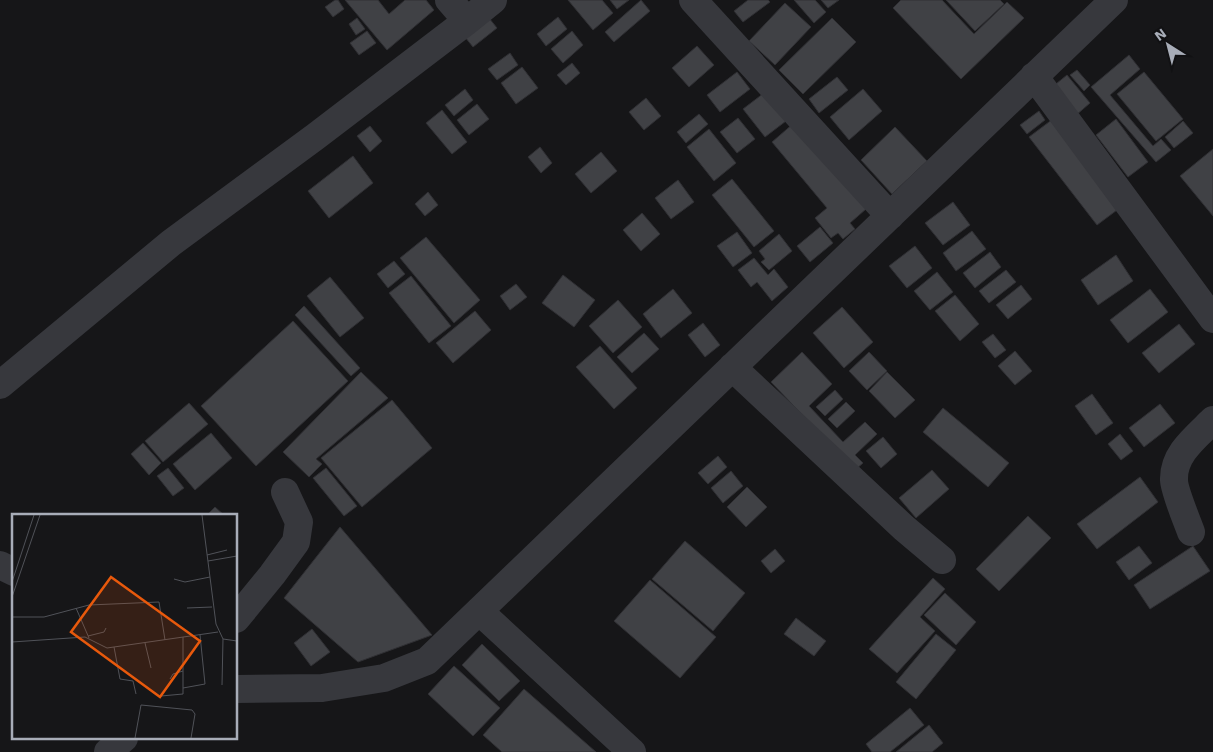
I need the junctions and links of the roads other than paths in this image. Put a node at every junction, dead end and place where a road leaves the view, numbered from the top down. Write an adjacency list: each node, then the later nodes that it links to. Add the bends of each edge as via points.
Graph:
1 (449, 0): 5 (street)
2 (492, 0): 5 (street)
3 (693, 0): 7 (street)
4 (1114, 0): 6 (street)
5 (467, 22): 10 (street, via 171,243)
6 (1034, 76): 7 (street); 8 (street)
7 (890, 216): 9 (street)
8 (1213, 319)
9 (732, 367): 14 (street); 17 (street)
10 (0, 386)
11 (1213, 420): 13 (street, via 1186,448 1176,465 1173,482)
12 (285, 492): 18 (street, via 299,522 296,542)
13 (1191, 532)
14 (942, 560)
15 (0, 565): 16 (street)
16 (12, 571)
17 (478, 611): 19 (street, via 427,660 384,678 322,688); 22 (street)
18 (238, 618)
19 (238, 689)
20 (122, 740): 21 (street)
21 (108, 752)
22 (632, 752)

